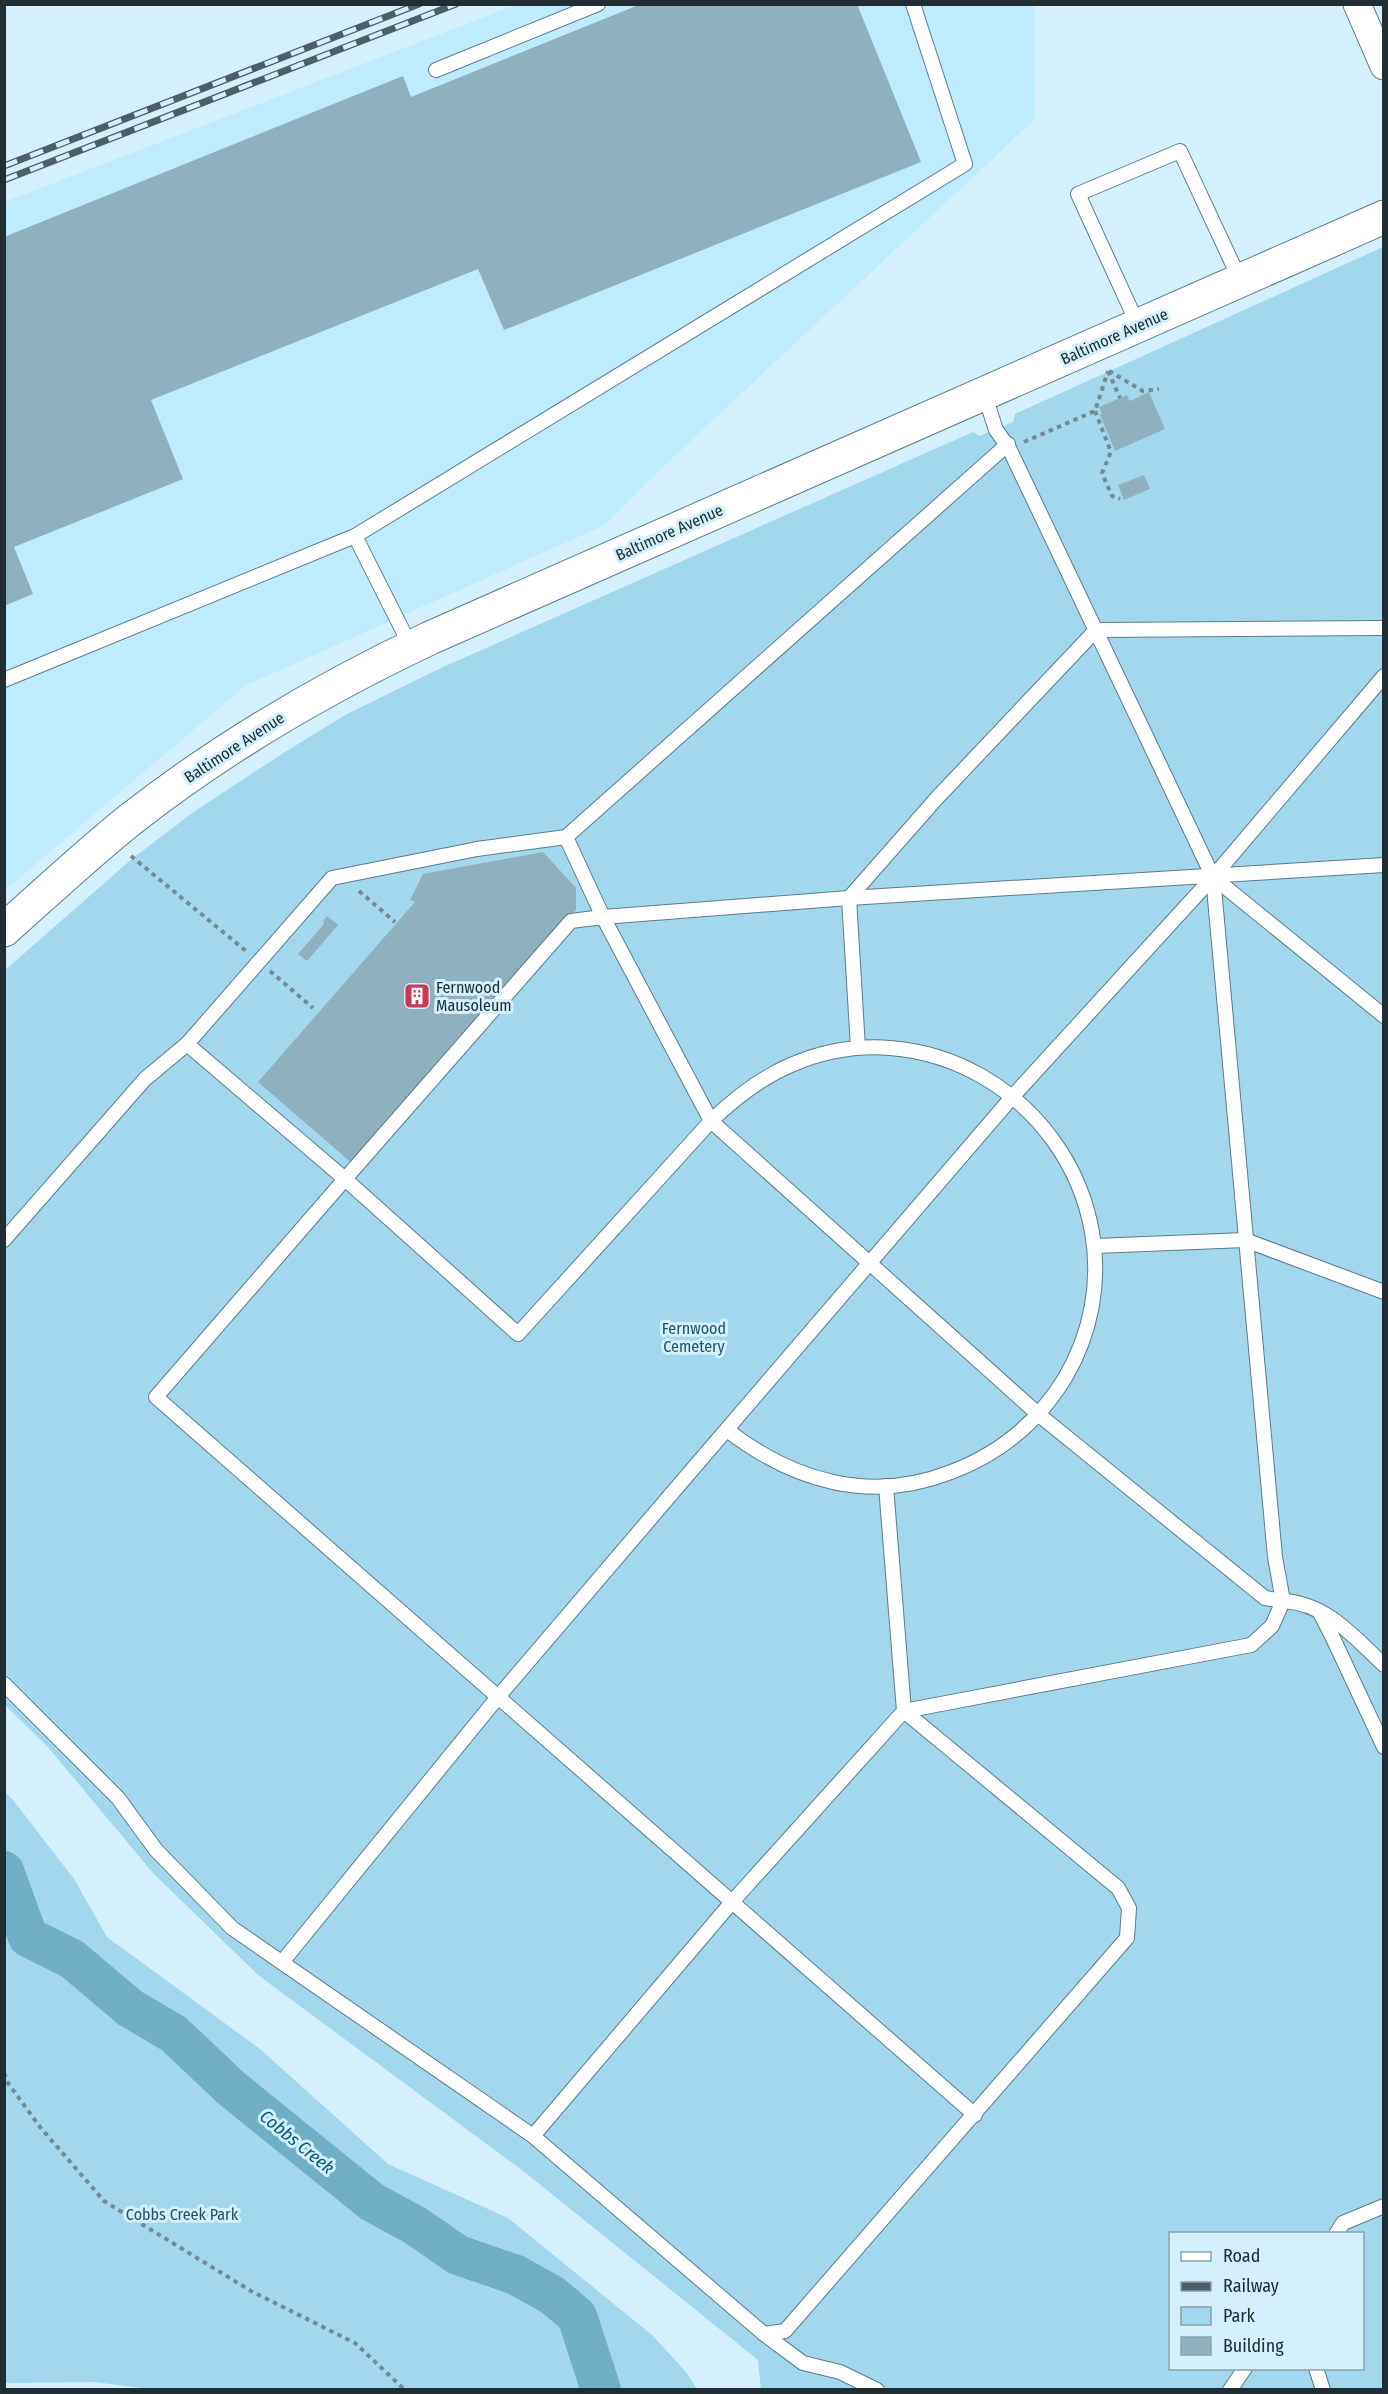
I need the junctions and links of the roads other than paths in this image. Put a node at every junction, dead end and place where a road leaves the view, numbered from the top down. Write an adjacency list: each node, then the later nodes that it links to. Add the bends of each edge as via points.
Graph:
1 (598, 4): 5 (lane)
2 (913, 4): 11 (lane, via 965,164)
3 (1356, 4): 4 (street)
4 (1383, 66)
5 (436, 70)
6 (1383, 217): 7 (main road, Baltimore Avenue)
7 (1240, 280): 8 (main road, Baltimore Avenue); 8 (lane, via 1180,151 1078,194)
8 (1138, 325): 9 (main road, Baltimore Avenue)
9 (984, 393): 10 (lane, via 996,430); 14 (main road, Baltimore Avenue)
10 (1009, 446): 13 (lane); 17 (lane)
11 (355, 536): 14 (lane); 16 (lane)
12 (1383, 628): 13 (lane)
13 (1096, 630): 19 (lane); 20 (lane, via 936,799)
14 (411, 647): 22 (main road, Baltimore Avenue, via 287,712 182,781 82,860)
15 (1383, 676): 19 (lane)
16 (4, 680)
17 (566, 837): 21 (lane); 24 (lane, via 477,849 332,878)
18 (1383, 865): 19 (lane)
19 (1213, 877): 20 (lane); 23 (lane); 26 (lane); 30 (lane)
20 (849, 898): 21 (lane); 25 (lane)
21 (603, 917): 27 (lane); 28 (lane, via 571,921)
22 (4, 930)
23 (1383, 1016)
24 (187, 1044): 28 (lane); 29 (lane, via 145,1079)
25 (858, 1048): 26 (lane, via 891,1048 935,1056 986,1077); 27 (lane, via 825,1054 762,1079)
26 (1013, 1096): 31 (lane, via 1039,1120 1077,1178); 32 (lane)
27 (711, 1121): 28 (lane, via 518,1334); 32 (lane)
28 (345, 1179): 41 (lane, via 156,1397)
29 (4, 1240)
30 (1245, 1240): 31 (lane); 33 (lane); 37 (lane, via 1275,1557)
31 (1095, 1246): 34 (lane, via 1092,1307 1084,1336 1073,1364)
32 (869, 1263): 34 (lane); 35 (lane)
33 (1383, 1292)
34 (1038, 1414): 36 (lane, via 995,1451 969,1465 915,1483); 37 (lane, via 1265,1598)
35 (727, 1430): 36 (lane, via 754,1451 807,1475 852,1485); 41 (lane)
36 (886, 1486): 42 (lane)
37 (1283, 1601): 38 (lane); 42 (lane, via 1272,1626 1251,1645)
38 (1318, 1611): 39 (lane, via 1330,1616); 43 (lane)
39 (1383, 1665)
40 (4, 1684): 45 (lane, via 118,1798 156,1850 232,1928)
41 (498, 1697): 44 (lane); 45 (lane)
42 (904, 1711): 44 (lane); 46 (lane, via 1118,1888 1129,1908 1127,1938)
43 (1383, 1747)
44 (732, 1902): 46 (lane); 47 (lane)
45 (283, 1961): 47 (lane)
46 (975, 2115): 50 (lane, via 785,2331)
47 (533, 2136): 50 (lane)
48 (1383, 2206): 49 (lane, via 1343,2223)
49 (1337, 2232)
50 (764, 2334): 53 (lane, via 803,2363 840,2372)
51 (1244, 2370): 54 (lane)
52 (1317, 2370): 55 (lane)
53 (877, 2390)
54 (1230, 2390)
55 (1323, 2390)

